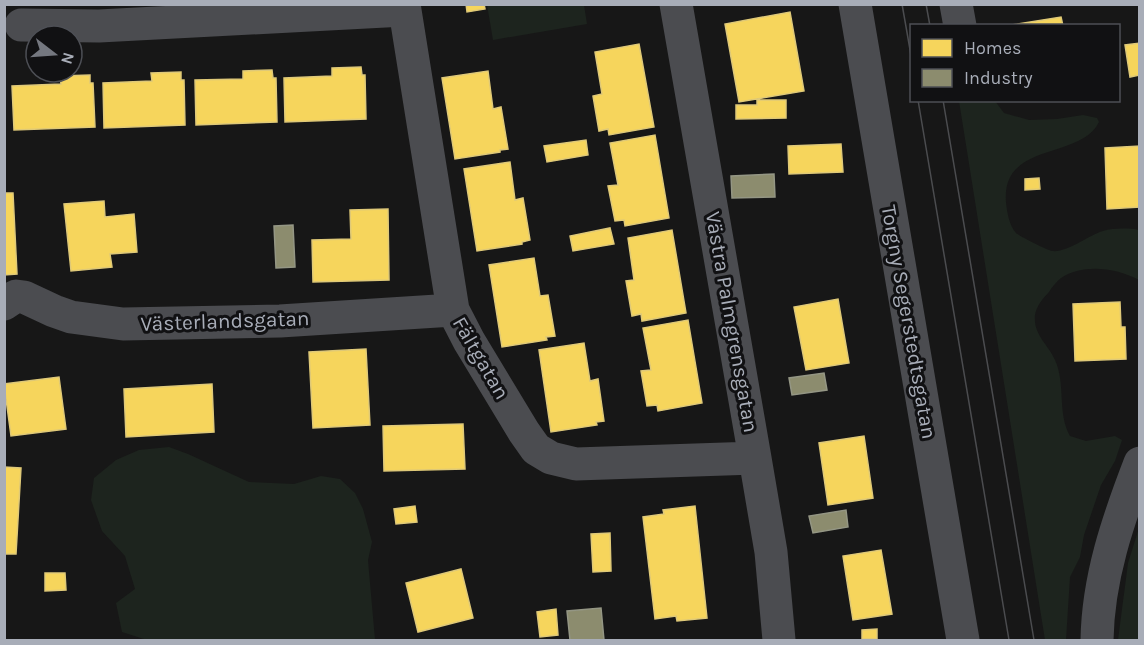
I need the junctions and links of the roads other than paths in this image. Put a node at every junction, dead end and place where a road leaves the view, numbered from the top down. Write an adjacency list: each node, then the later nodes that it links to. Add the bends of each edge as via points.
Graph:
1 (676, 4): 9 (street, Västra Palmgrensgatan)
2 (855, 4): 12 (street, Torgny Segerstedtsgatan)
3 (957, 4): 5 (street)
4 (404, 7): 6 (street, via 99,26); 8 (street, Fältgatan)
5 (960, 24)
6 (21, 25)
7 (4, 304): 8 (street, Västerlandsgatan, via 16,296 24,297 71,316 123,324 280,321)
8 (453, 310): 9 (street, Fältgatan, via 524,432 546,456 576,464)
9 (756, 458): 11 (street, Västra Palmgrensgatan, via 771,552)
10 (1140, 463): 13 (street, via 1113,537 1097,620)
11 (779, 640)
12 (963, 640)
13 (1097, 640)

